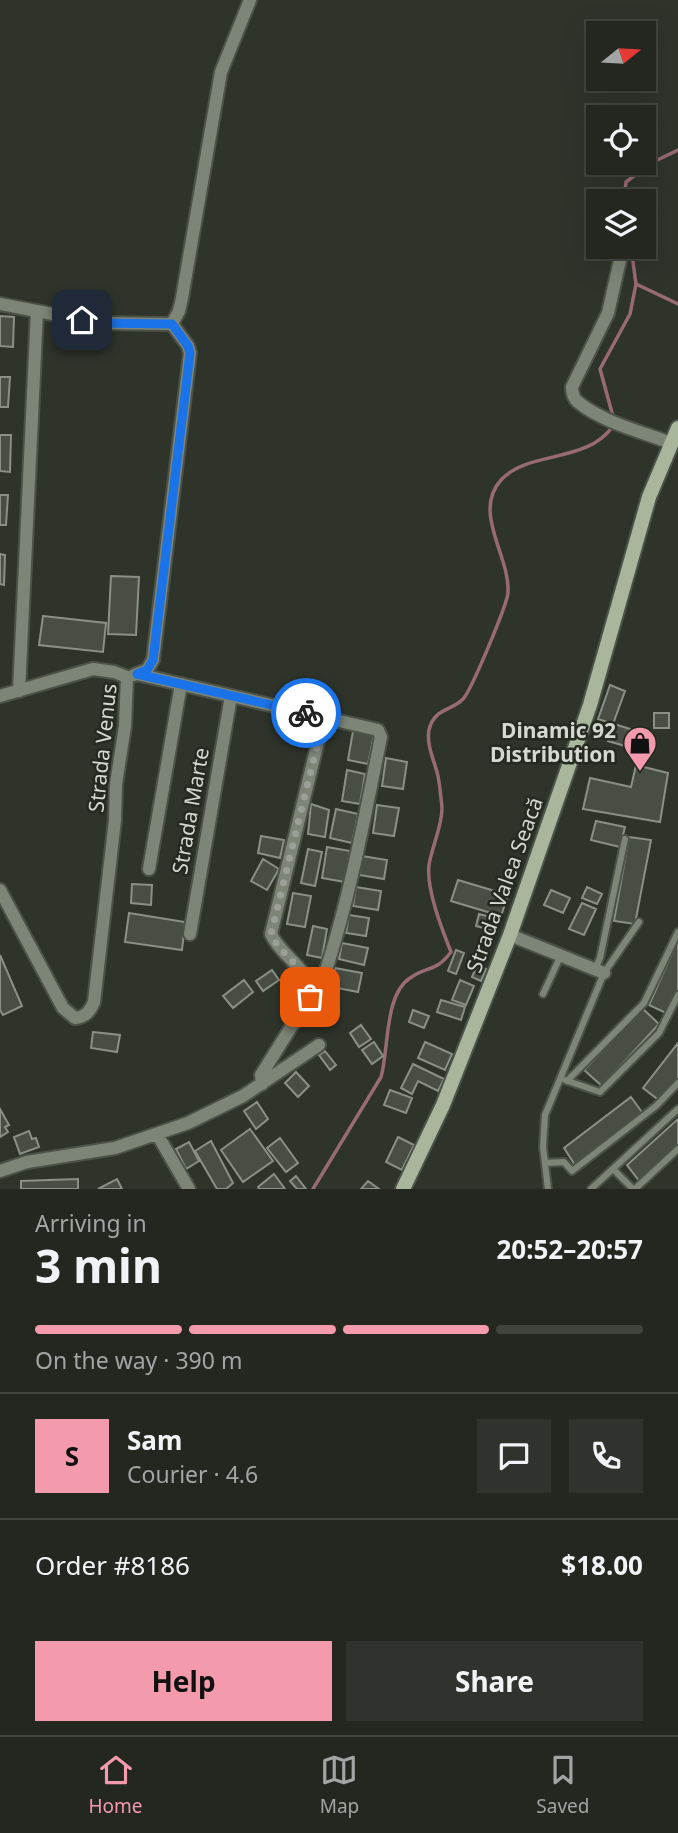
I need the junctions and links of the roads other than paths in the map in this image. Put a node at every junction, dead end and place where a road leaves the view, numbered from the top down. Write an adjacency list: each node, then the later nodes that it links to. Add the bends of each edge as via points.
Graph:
1 (250, 0): 5 (street, via 221,72 182,298)
2 (620, 260): 7 (street, via 608,313 572,393 577,402 608,418)
3 (0, 304): 4 (street)
4 (37, 311): 5 (street, via 99,323); 10 (street)
5 (172, 324): 8 (street, Strada Venus, via 190,353 153,660 147,670)
6 (678, 428): 7 (main road, Strada Valea Seacă)
7 (671, 443): 20 (main road, Strada Valea Seacă, via 649,498 578,742)
8 (132, 676): 9 (street); 10 (street, via 93,669); 16 (street, Strada Venus, via 94,1002 86,1015 75,1018 63,1008)
9 (181, 684): 12 (street); 15 (street)
10 (19, 691): 11 (street)
11 (0, 696)
12 (230, 696): 13 (street); 19 (street, Strada Marte)
13 (324, 717): 23 (street, via 271,934 305,976); 23 (street, via 371,727 381,737 327,966 320,988)
14 (625, 838): 22 (lane)
15 (149, 869)
16 (0, 890)
17 (639, 922): 22 (lane)
18 (678, 932): 27 (lane, via 644,1003)
19 (190, 933)
20 (510, 935): 21 (street); 37 (main road, Strada Valea Seacă, via 443,1105)
21 (561, 955): 22 (street); 24 (lane)
22 (600, 971): 27 (lane)
23 (311, 993): 29 (street, via 261,1075)
24 (543, 994)
25 (678, 995): 27 (lane, via 659,1033 600,1092)
26 (319, 1045): 29 (street)
27 (564, 1080): 33 (lane, via 545,1115)
28 (678, 1083): 33 (lane, via 656,1106 572,1171 564,1162)
29 (262, 1084): 31 (street, via 226,1106)
30 (678, 1109): 34 (lane)
31 (158, 1133): 35 (street, via 115,1148 27,1162); 36 (street)
32 (678, 1149): 40 (lane)
33 (545, 1163): 38 (lane)
34 (613, 1169): 39 (lane); 40 (lane)
35 (0, 1171)
36 (189, 1189)
37 (403, 1189)
38 (548, 1189)
39 (591, 1189)
40 (634, 1189)

